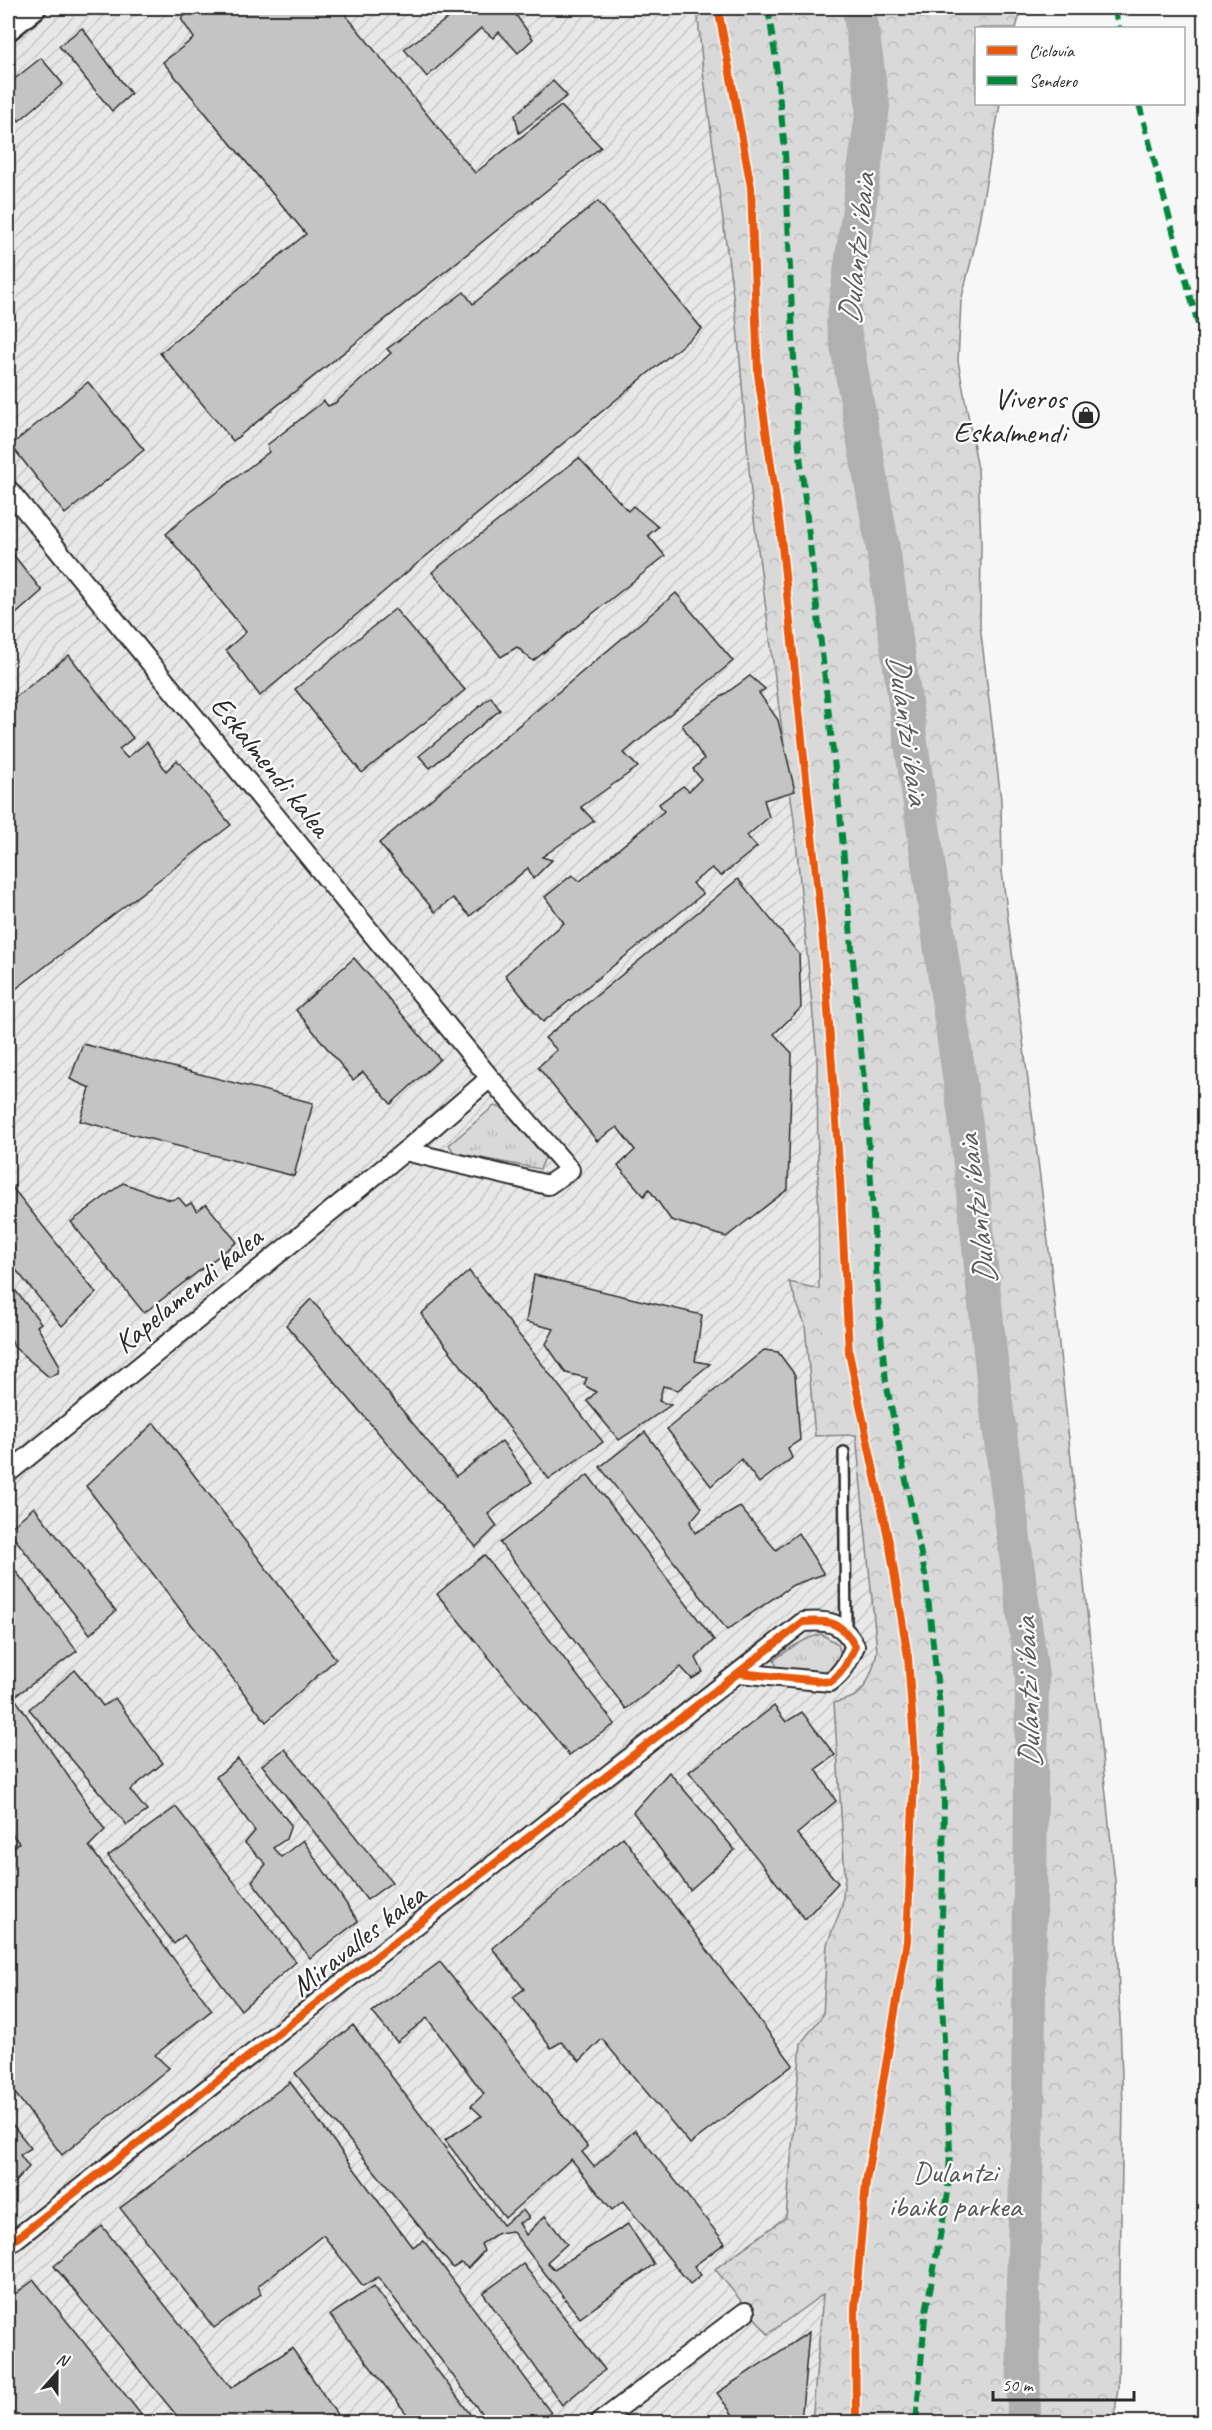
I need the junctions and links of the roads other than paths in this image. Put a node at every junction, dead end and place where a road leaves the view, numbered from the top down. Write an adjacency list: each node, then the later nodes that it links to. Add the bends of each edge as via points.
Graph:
1 (34, 8): 2 (street)
2 (8, 29)
3 (8, 489): 4 (street, Eskalmendi kalea)
4 (490, 1078): 5 (street, Kapelamendi kalea); 5 (street, via 570,1170 548,1185)
5 (405, 1151): 7 (street, Kapelamendi kalea)
6 (844, 1452): 8 (lane)
7 (8, 1473)
8 (846, 1630): 9 (street, Miravalles kalea, via 825,1620 803,1622); 9 (street, via 855,1646 840,1676 830,1682)
9 (739, 1673): 10 (street, Miravalles kalea)
10 (8, 2245)
11 (745, 2312): 12 (street)
12 (600, 2422)

